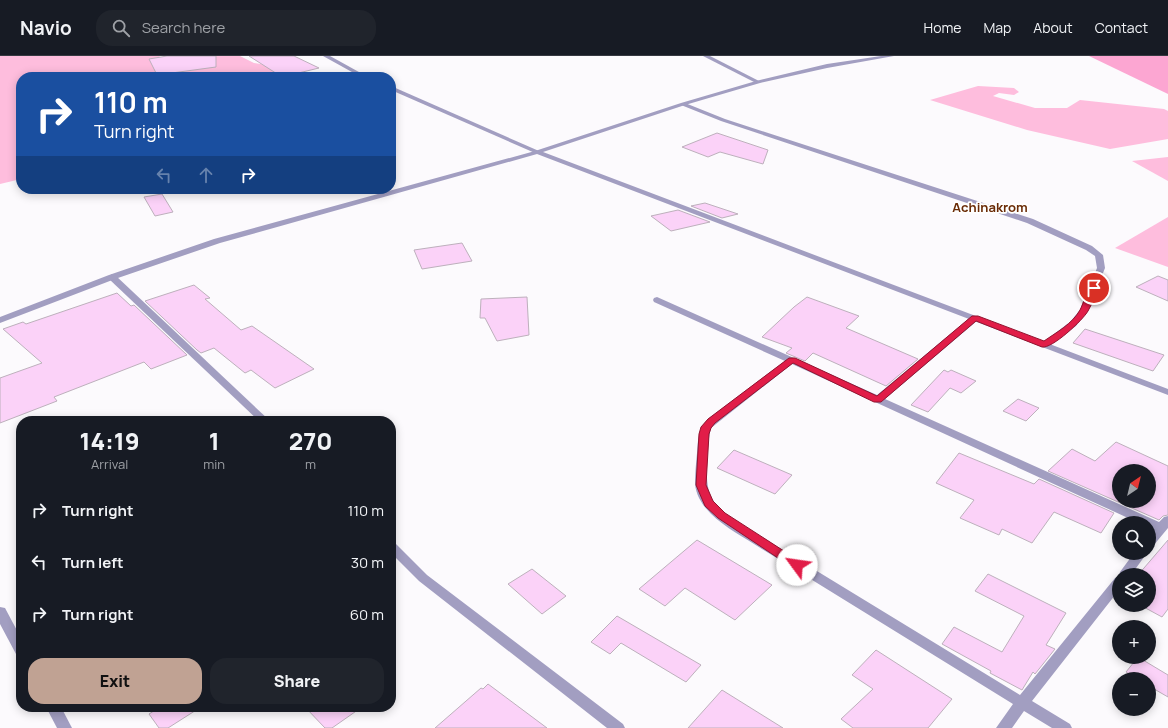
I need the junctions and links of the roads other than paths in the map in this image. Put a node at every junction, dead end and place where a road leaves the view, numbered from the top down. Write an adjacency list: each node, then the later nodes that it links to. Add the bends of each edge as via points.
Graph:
1 (326, 56): 4 (street)
2 (706, 56): 5 (street)
3 (891, 56): 5 (street, via 827,66)
4 (356, 72)
5 (758, 82): 7 (street)
6 (396, 90): 8 (street)
7 (683, 104): 8 (street); 15 (street, via 723,120 1030,221 1089,248 1099,255 1101,268 1084,312 1073,324)
8 (537, 152): 9 (street); 13 (street)
9 (396, 191)
10 (386, 194): 11 (street, via 217,241)
11 (112, 277): 14 (street); 19 (street)
12 (657, 300): 16 (street)
13 (975, 318): 15 (street); 18 (street)
14 (0, 320)
15 (1045, 345): 17 (street)
16 (792, 360): 18 (street); 28 (street, via 706,427 701,485 709,503 721,516 758,541)
17 (1168, 392)
18 (878, 400): 20 (street)
19 (259, 416)
20 (1165, 524): 21 (street)
21 (1156, 535)
22 (396, 551): 31 (street, via 424,578)
23 (1136, 560): 24 (street)
24 (1129, 568)
25 (1112, 590): 28 (street)
26 (0, 612): 27 (street)
27 (16, 641)
28 (1022, 703): 32 (street); 33 (street)
29 (56, 712): 30 (street)
30 (65, 728)
31 (618, 728)
32 (1002, 728)
33 (1065, 728)

